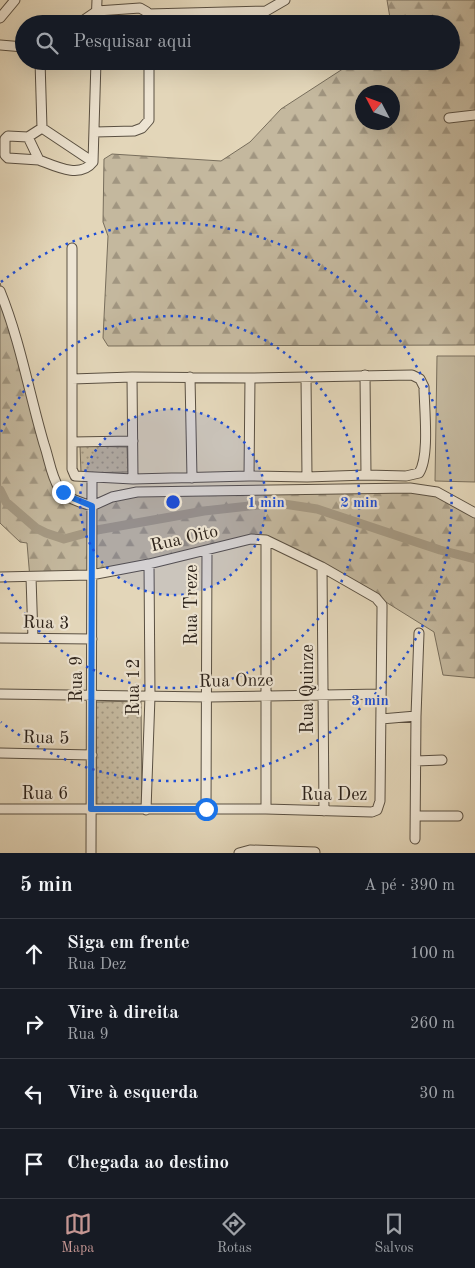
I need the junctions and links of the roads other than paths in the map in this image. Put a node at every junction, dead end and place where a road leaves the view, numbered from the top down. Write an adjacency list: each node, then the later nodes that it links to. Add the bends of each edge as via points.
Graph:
1 (15, 0): 9 (street)
2 (97, 0): 4 (street)
3 (285, 0): 8 (street, via 266,11)
4 (97, 11): 5 (street); 6 (street); 7 (street, via 140,8)
5 (91, 15)
6 (97, 15)
7 (147, 15)
8 (207, 15)
9 (0, 18)
10 (0, 46): 11 (street)
11 (15, 47)
12 (40, 70): 17 (street)
13 (96, 70): 18 (street)
14 (149, 70): 18 (street, via 149,120 134,131)
15 (475, 115): 16 (street)
16 (449, 118)
17 (42, 128): 19 (street); 21 (street)
18 (95, 132): 21 (street)
19 (28, 137): 20 (street); 20 (street, via 8,136 4,154 8,158)
20 (39, 160): 21 (street, via 67,170 84,169)
21 (94, 162)
22 (72, 248): 29 (street)
23 (0, 290): 38 (street, via 19,344 36,416 59,488)
24 (364, 375): 27 (street); 32 (street); 32 (street, via 407,374 420,379 424,387 422,469 406,476)
25 (132, 377): 26 (street); 29 (street); 30 (street)
26 (190, 377): 28 (street); 35 (street)
27 (306, 377): 28 (street); 36 (street)
28 (250, 378): 33 (street)
29 (72, 379): 31 (street)
30 (133, 441): 31 (street); 37 (street)
31 (72, 442): 34 (street, via 73,473)
32 (366, 475): 36 (street)
33 (250, 476): 35 (street); 36 (street)
34 (92, 478): 37 (street); 38 (street, Rua 9)
35 (192, 478): 37 (street)
36 (307, 478)
37 (133, 479)
38 (92, 506): 39 (street, via 112,497 137,492 410,488 437,492); 44 (street, Rua 9)
39 (475, 513)
40 (266, 540): 41 (street, Rua Oito, via 251,539); 43 (street, Rua Oito); 57 (street)
41 (207, 550): 42 (street, Rua Oito); 58 (street, Rua Treze)
42 (149, 564): 44 (street, Rua Oito); 56 (street, Rua 12)
43 (322, 567): 47 (street, Rua Oito, via 376,598 382,604); 53 (street, Rua Quinze)
44 (91, 574): 46 (street, Rua Oito); 51 (street, Rua 9)
45 (0, 577): 46 (street, Rua Oito)
46 (31, 577): 50 (street)
47 (382, 612): 54 (street, Rua Dez)
48 (419, 633): 59 (street)
49 (0, 638): 50 (street, Rua 3)
50 (33, 638): 51 (street, Rua 3)
51 (92, 639): 55 (street, Rua 9)
52 (0, 694): 55 (street, Rua Onze)
53 (323, 694): 54 (street, Rua Onze); 57 (street, Rua Onze); 70 (street, Rua Quinze)
54 (381, 694): 60 (street, Rua Dez)
55 (92, 695): 56 (street, Rua Onze); 62 (street, Rua 9)
56 (150, 696): 58 (street, Rua Onze); 68 (street, Rua 12)
57 (265, 696): 58 (street, Rua Onze); 69 (street)
58 (208, 697): 67 (street, Rua Treze)
59 (416, 716): 60 (street); 64 (street)
60 (381, 719): 70 (street, Rua Dez, via 380,801 377,810 363,813)
61 (0, 753): 62 (street, Rua 5)
62 (92, 755): 66 (street, Rua 9)
63 (442, 760): 64 (street)
64 (416, 761): 71 (street)
65 (0, 809): 66 (street, Rua 6)
66 (91, 809): 68 (street, Rua Dez); 75 (street, Rua 9)
67 (206, 809): 68 (street, Rua Dez); 69 (street, Rua Dez)
68 (146, 810)
69 (266, 810): 70 (street, Rua Dez)
70 (324, 811)
71 (416, 816): 72 (street); 73 (street)
72 (458, 816)
73 (415, 839)
74 (315, 852): 76 (street, via 250,850)
75 (92, 853)
76 (239, 853)

